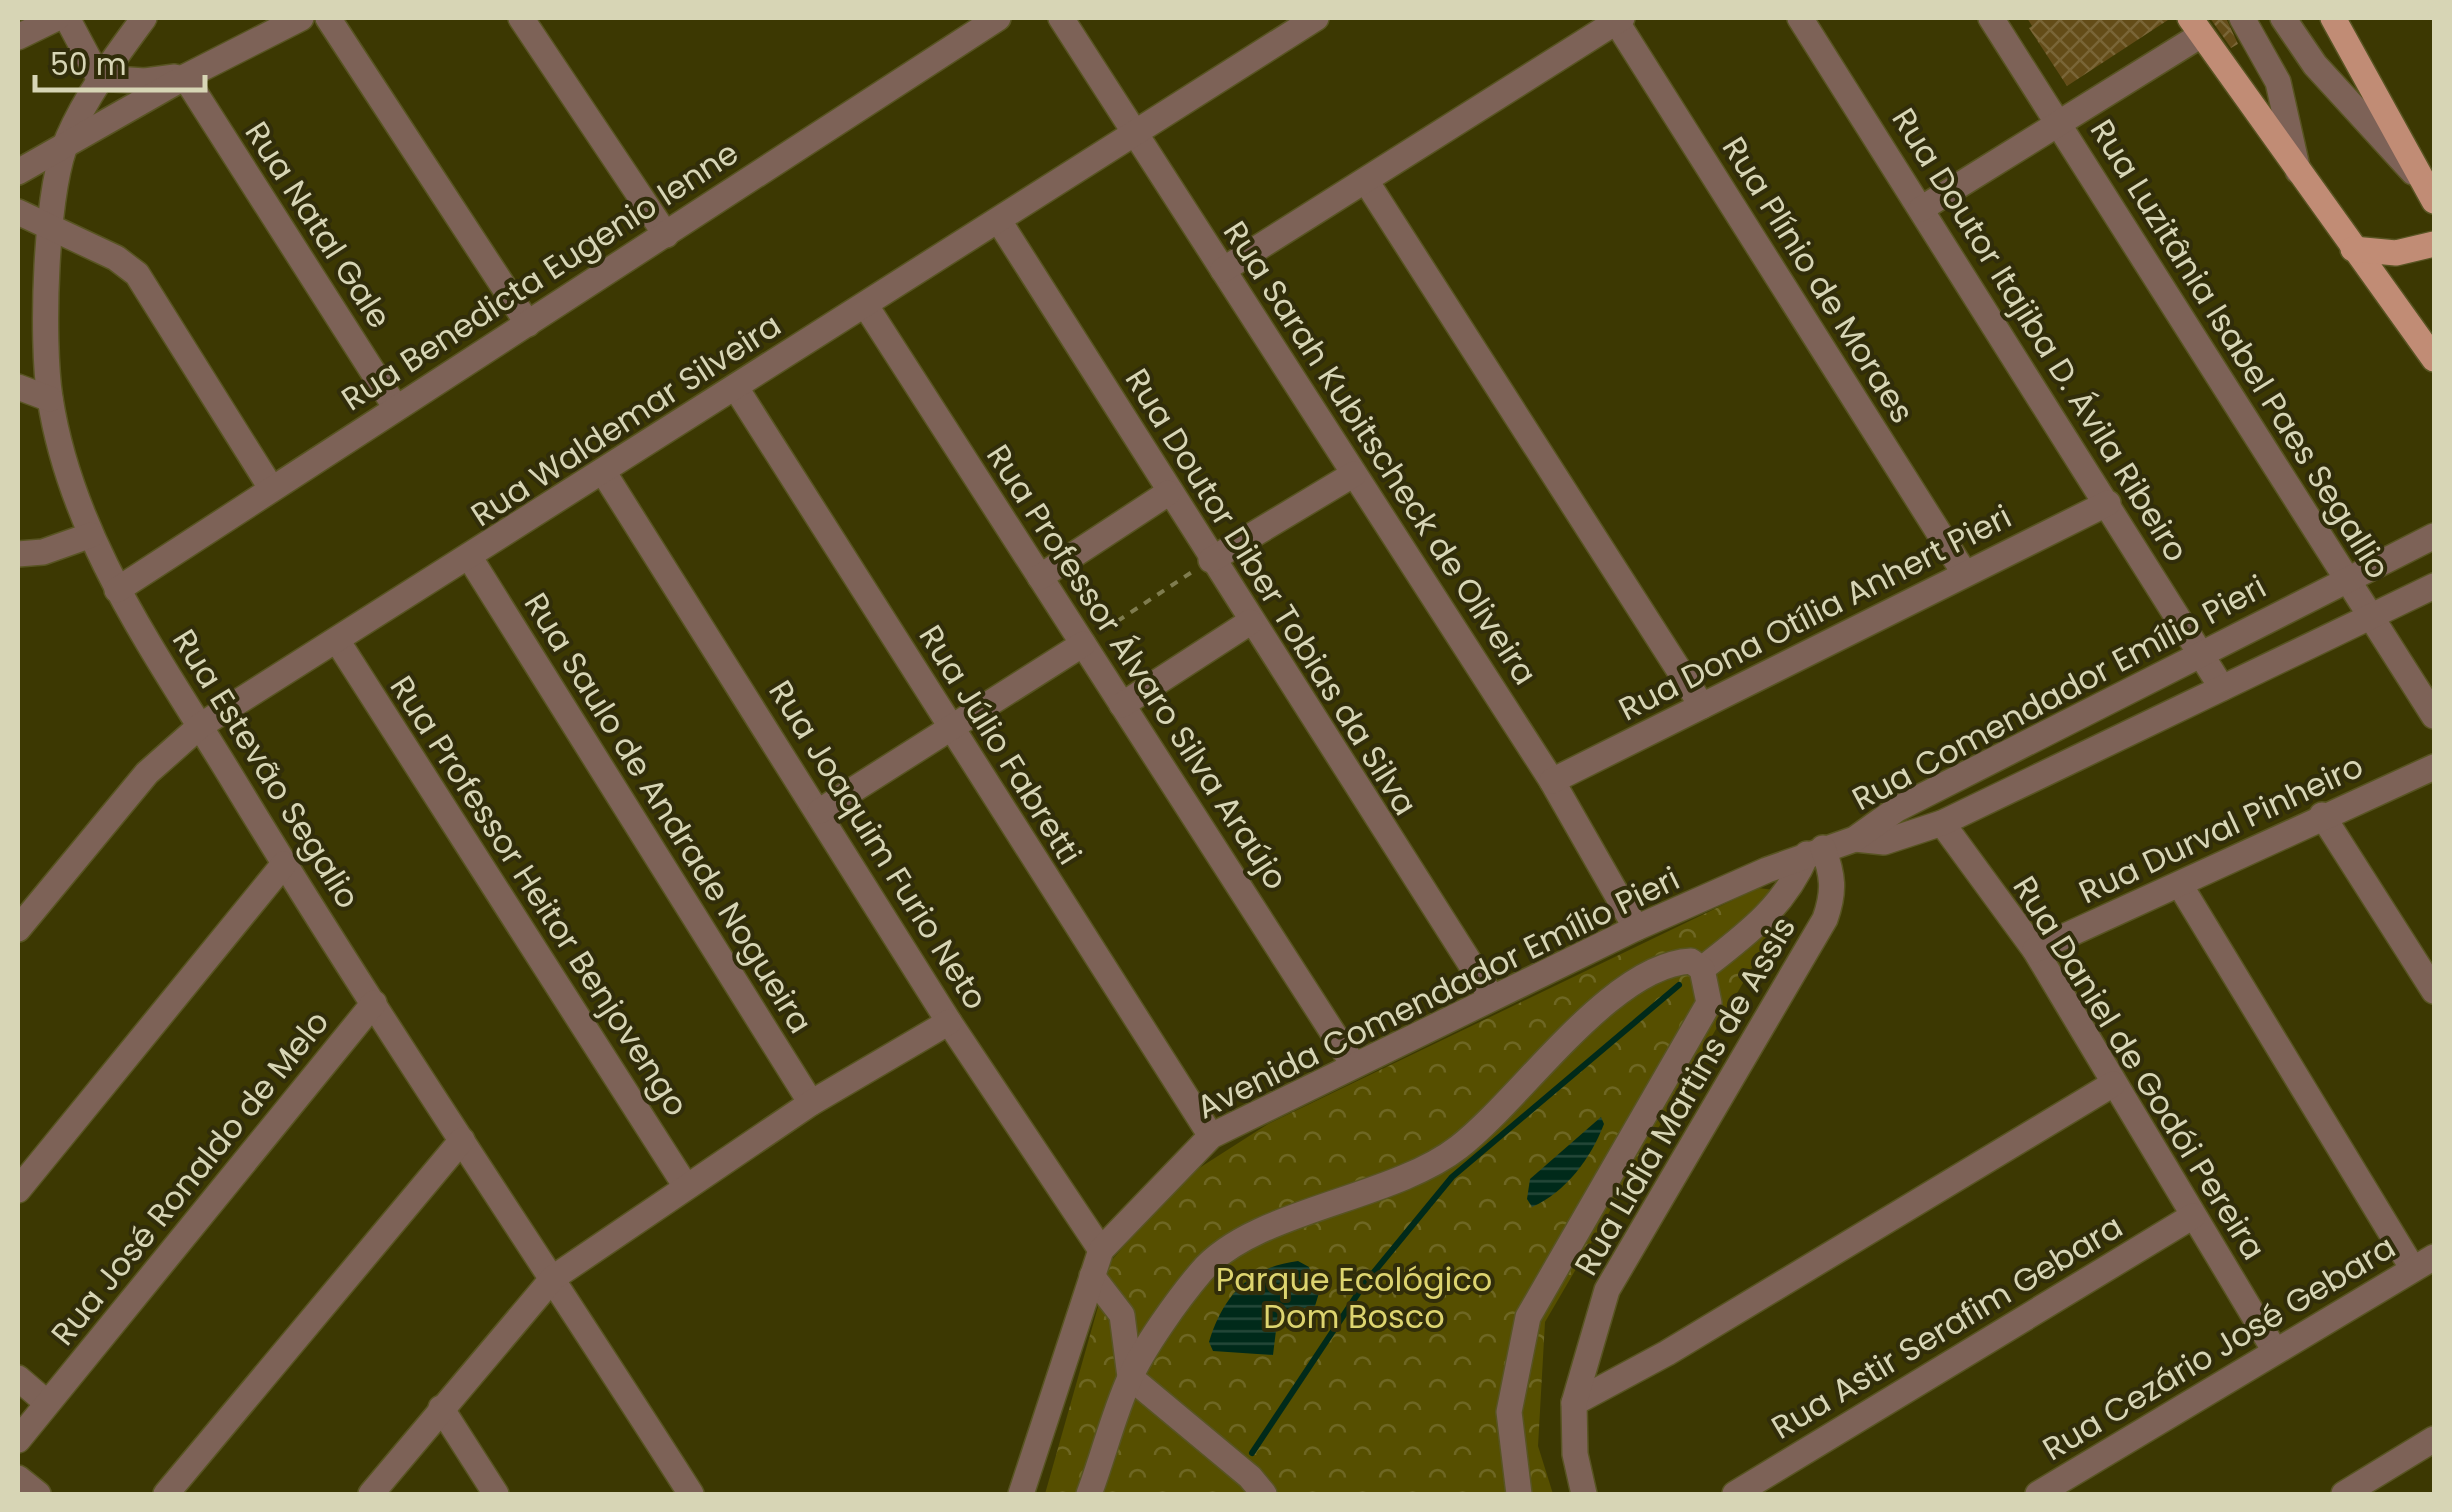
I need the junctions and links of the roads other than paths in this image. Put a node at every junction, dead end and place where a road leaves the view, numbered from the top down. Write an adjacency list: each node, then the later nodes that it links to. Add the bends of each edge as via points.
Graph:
1 (57, 18): 17 (street)
2 (67, 18): 19 (street)
3 (144, 18): 19 (street, Rua Estevão Segalio)
4 (301, 18): 18 (street)
5 (328, 18): 36 (street)
6 (521, 18): 31 (street)
7 (998, 18): 31 (street, Rua Benedicta Eugenio Ienne)
8 (1061, 18): 21 (street, Rua Sarah Kubitscheck de Oliveira)
9 (1316, 18): 21 (street, Rua Waldemar Silveira)
10 (1800, 18): 27 (street, Rua Doutor Itajiba D. Ávila Ribeiro)
11 (1991, 18): 20 (street, Rua Luzitânia Isabel Paes Segallio)
12 (2242, 18): 24 (street, via 2278,82)
13 (2283, 18): 26 (street, via 2315,65)
14 (2333, 18): 26 (main road)
15 (1619, 19): 25 (street); 52 (street, Rua Plínio de Moraes)
16 (2195, 26): 20 (street); 24 (main road)
17 (18, 37)
18 (184, 77): 19 (street); 22 (street); 41 (street, Rua Natal Gale)
19 (99, 78): 22 (street, Rua Estevão Segalio)
20 (2058, 124): 27 (street); 54 (street, Rua Luzitânia Isabel Paes Segallio)
21 (1136, 133): 29 (street, Rua Waldemar Silveira); 34 (street, Rua Sarah Kubitscheck de Oliveira)
22 (66, 142): 23 (street); 30 (street, Rua Estevão Segalio)
23 (18, 172)
24 (2299, 174): 33 (main road)
25 (1366, 181): 34 (street); 64 (street)
26 (2429, 192)
27 (1921, 208): 46 (street, Rua Doutor Itajiba D. Ávila Ribeiro)
28 (18, 212): 30 (street)
29 (1000, 221): 35 (street, Rua Waldemar Silveira); 45 (street, Rua Doutor Diber Tobias da Silva)
30 (50, 231): 40 (street, Rua Estevão Segalio); 44 (street, via 116,258 137,274)
31 (666, 235): 36 (street, Rua Benedicta Eugenio Ienne)
32 (2434, 244): 33 (main road, via 2396,253)
33 (2353, 249): 37 (main road)
34 (1223, 270): 43 (street, Rua Sarah Kubitscheck de Oliveira)
35 (866, 306): 39 (street, Rua Waldemar Silveira); 53 (street, Rua Professor Álvaro Silva Araújo)
36 (528, 324): 41 (street, Rua Benedicta Eugenio Ienne)
37 (2434, 359)
38 (18, 387): 40 (street)
39 (736, 388): 42 (street, Rua Waldemar Silveira); 67 (street, Rua Júlio Fabretti)
40 (50, 399): 47 (street, Rua Estevão Segalio)
41 (396, 408): 44 (street, Rua Benedicta Eugenio Ienne)
42 (604, 473): 50 (street, Rua Waldemar Silveira); 70 (street, Rua Joaquim Furio Neto)
43 (1354, 474): 51 (street); 69 (street, Rua Sarah Kubitscheck de Oliveira)
44 (271, 488): 56 (street, Rua Benedicta Eugenio Ienne)
45 (1168, 493): 51 (street, Rua Doutor Diber Tobias da Silva); 53 (street)
46 (2108, 503): 52 (street, Rua Dona Otília Anhert Pieri); 61 (street, Rua Doutor Itajiba D. Ávila Ribeiro)
47 (91, 535): 49 (street); 56 (street, Rua Estevão Segalio)
48 (2434, 536): 54 (street, Rua Comendador Emílio Pieri)
49 (18, 554)
50 (470, 558): 59 (street, Rua Waldemar Silveira); 87 (street, Rua Saulo de Andrade Nogueira)
51 (1211, 560): 58 (street, Rua Doutor Diber Tobias da Silva)
52 (1965, 574): 64 (street, Rua Dona Otília Anhert Pieri)
53 (1040, 577): 60 (street, Rua Professor Álvaro Silva Araújo)
54 (2348, 578): 57 (street, Rua Luzitânia Isabel Paes Segallio); 61 (street, Rua Comendador Emílio Pieri)
55 (2434, 586): 57 (street, Rua Comendador Emílio Pieri)
56 (117, 590): 66 (street, Rua Estevão Segalio)
57 (2372, 617): 62 (street, Rua Comendador Emílio Pieri); 65 (street, Rua Luzitânia Isabel Paes Segallio)
58 (1250, 622): 63 (street); 82 (street, Rua Doutor Diber Tobias da Silva)
59 (338, 642): 66 (street, Rua Waldemar Silveira); 90 (street, Rua Professor Heitor Benjovengo)
60 (1083, 644): 63 (street, Rua Professor Álvaro Silva Araújo); 67 (street)
61 (2202, 652): 62 (street, Rua Doutor Itajiba D. Ávila Ribeiro); 73 (street, Rua Comendador Emílio Pieri, via 1897,809)
62 (2222, 688): 72 (street, Rua Comendador Emílio Pieri)
63 (1122, 706): 85 (street, Rua Professor Álvaro Silva Araújo)
64 (1702, 706): 69 (street, Rua Dona Otília Anhert Pieri)
65 (2434, 716)
66 (200, 726): 75 (street, Rua Estevão Segalio); 78 (street, Rua Waldemar Silveira, via 147,773)
67 (949, 728): 70 (street); 88 (street, Rua Júlio Fabretti)
68 (2434, 767): 71 (street, Rua Durval Pinheiro)
69 (1552, 781): 77 (street, Rua Sarah Kubitscheck de Oliveira)
70 (820, 811): 84 (street, Rua Joaquim Furio Neto)
71 (2322, 816): 76 (street, Rua Durval Pinheiro); 81 (street)
72 (1942, 823): 73 (street, Rua Comendador Emílio Pieri, via 1884,842); 79 (street, Rua Daniel de Godói Pereira)
73 (1855, 839): 74 (street, Avenida Comendador Emílio Pieri)
74 (1815, 851): 77 (street, Avenida Comendador Emílio Pieri); 80 (street, via 1770,916); 101 (street, Rua Lídia Martins de Assis, via 1832,873 1834,895 1825,918 1607,1290)
75 (284, 864): 83 (street, Rua Estevão Segalio); 91 (street)
76 (2180, 884): 79 (street, Rua Durval Pinheiro); 94 (street)
77 (1636, 928): 82 (street, Avenida Comendador Emílio Pieri)
78 (18, 929)
79 (2036, 950): 86 (street, Rua Daniel de Godói Pereira)
80 (1702, 969): 98 (street, via 1692,960 1671,962 1629,982 1458,1148 1406,1176 1258,1232 1203,1270); 115 (street, via 1709,1003 1696,1030 1528,1317 1509,1412)
81 (2434, 991)
82 (1491, 996): 85 (street, Avenida Comendador Emílio Pieri)
83 (374, 1003): 89 (street, Rua Estevão Segalio); 100 (street, Rua José Ronaldo de Melo)
84 (949, 1022): 87 (street); 93 (street, Rua Joaquim Furio Neto)
85 (1353, 1064): 88 (street, Avenida Comendador Emílio Pieri)
86 (2113, 1084): 92 (street, Rua Daniel de Godói Pereira); 101 (street)
87 (812, 1103): 90 (street)
88 (1211, 1136): 93 (street, Avenida Comendador Emílio Pieri)
89 (462, 1140): 96 (street, Rua Estevão Segalio); 108 (street)
90 (685, 1185): 96 (street)
91 (18, 1190)
92 (2194, 1216): 97 (street, Rua Daniel de Godói Pereira); 117 (street, Rua Astir Serafim Gebara)
93 (1101, 1250): 95 (street, Avenida Comendador Emílio Pieri)
94 (2424, 1263): 97 (street, Rua Cezário José Gebara)
95 (1092, 1276): 98 (street, via 1122,1316); 112 (street, Avenida Comendador Emílio Pieri)
96 (553, 1278): 102 (street); 111 (street, Rua Estevão Segalio)
97 (2276, 1351): 118 (street, Rua Cezário José Gebara)
98 (1130, 1377): 113 (street); 114 (street)
99 (18, 1378): 100 (street)
100 (47, 1403): 104 (street, Rua José Ronaldo de Melo)
101 (1574, 1404): 116 (street, Rua Lídia Martins de Assis)
102 (441, 1408): 109 (street); 110 (street)
103 (2434, 1439): 106 (street)
104 (18, 1440)
105 (18, 1478): 107 (street)
106 (2372, 1488): 119 (street)
107 (38, 1494)
108 (166, 1494)
109 (371, 1494)
110 (496, 1494)
111 (690, 1494)
112 (1021, 1494)
113 (1090, 1494)
114 (1264, 1494)
115 (1520, 1494)
116 (1584, 1494)
117 (1734, 1494)
118 (2038, 1494)
119 (2344, 1494)

